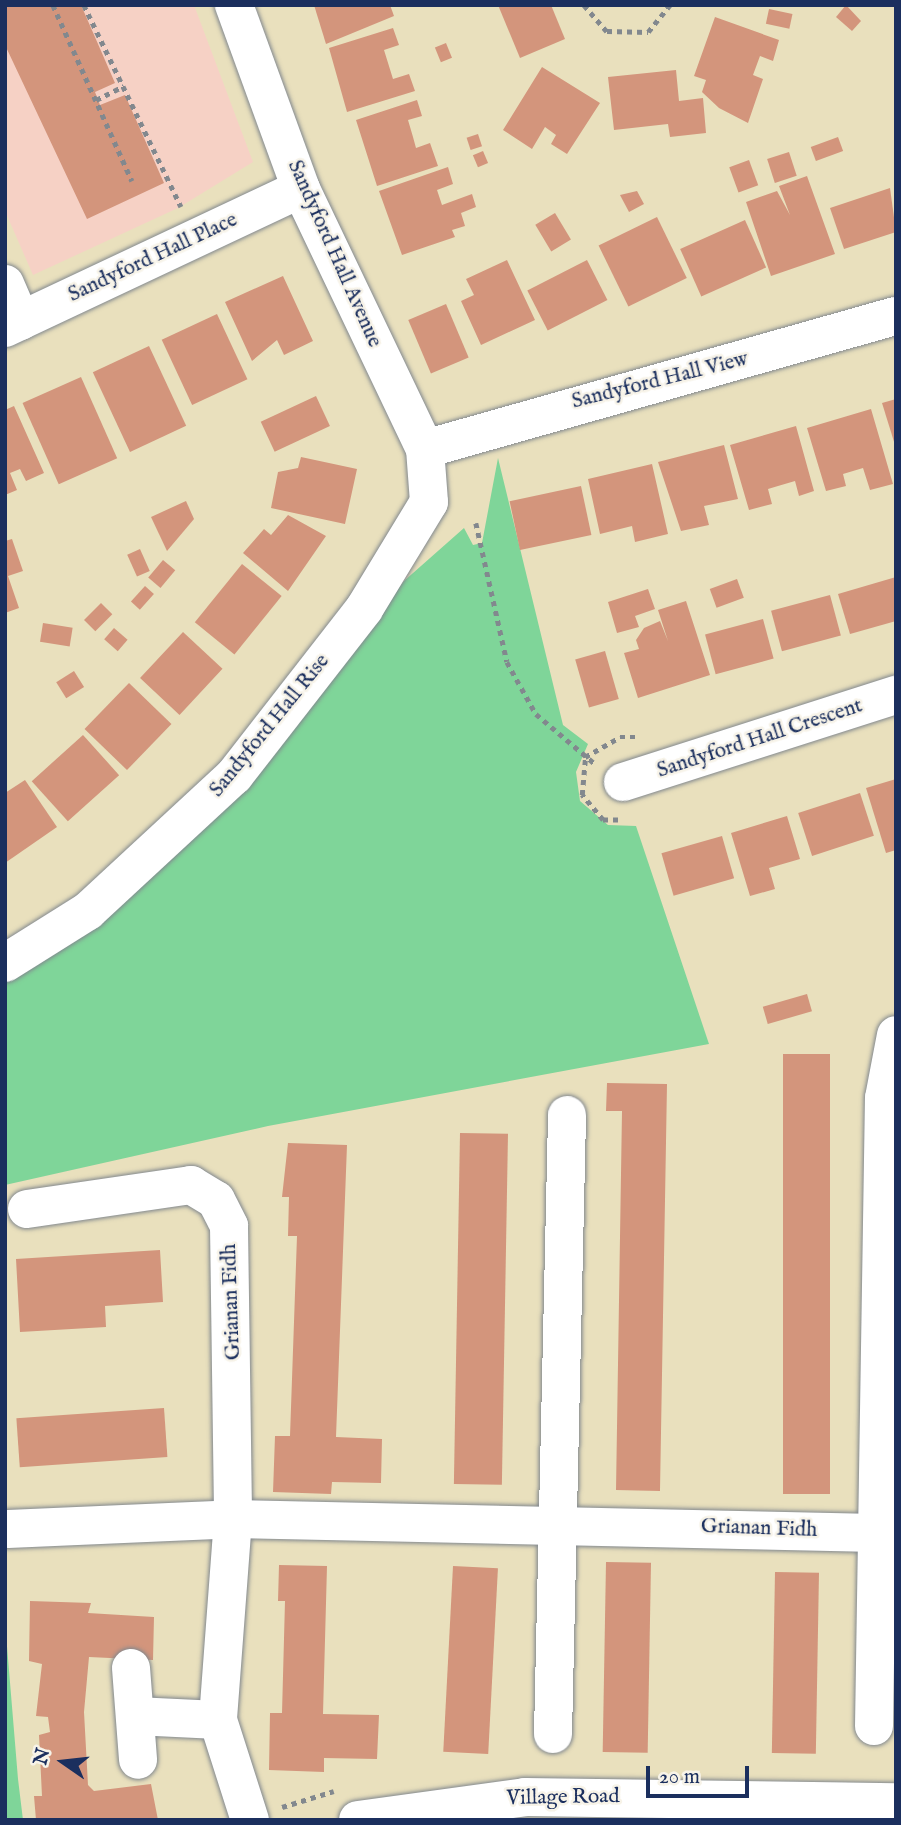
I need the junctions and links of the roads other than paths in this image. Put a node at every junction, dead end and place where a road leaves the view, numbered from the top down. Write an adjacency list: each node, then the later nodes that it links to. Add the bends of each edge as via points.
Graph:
1 (234, 5): 2 (street, Sandyford Hall Avenue)
2 (301, 189): 5 (street, Sandyford Hall Place); 6 (street, Sandyford Hall Avenue)
3 (5, 284): 5 (street)
4 (896, 316): 6 (street, Sandyford Hall View)
5 (13, 324)
6 (425, 449): 7 (street, Sandyford Hall Avenue)
7 (429, 502): 10 (street, Sandyford Hall Rise, via 364,609 234,776 88,911)
8 (896, 695): 9 (street, Sandyford Hall Crescent)
9 (623, 782)
10 (5, 963)
11 (896, 1035): 13 (street)
12 (567, 1115): 17 (street)
13 (890, 1128): 15 (street)
14 (27, 1209): 16 (street, Grianan Fidh, via 191,1185 216,1200 229,1226)
15 (887, 1454): 19 (street)
16 (233, 1519): 17 (street, Grianan Fidh); 18 (street, Grianan Fidh); 23 (street, Grianan Fidh)
17 (557, 1525): 19 (street, Grianan Fidh); 25 (street)
18 (8, 1529)
19 (877, 1534): 20 (street)
20 (885, 1653): 24 (street)
21 (131, 1668): 22 (street)
22 (135, 1716): 23 (street); 26 (street)
23 (218, 1720): 28 (street, Grianan Fidh)
24 (874, 1726)
25 (553, 1734)
26 (138, 1760)
27 (896, 1802): 29 (street, Village Road, via 525,1797)
28 (250, 1820)
29 (358, 1820)

